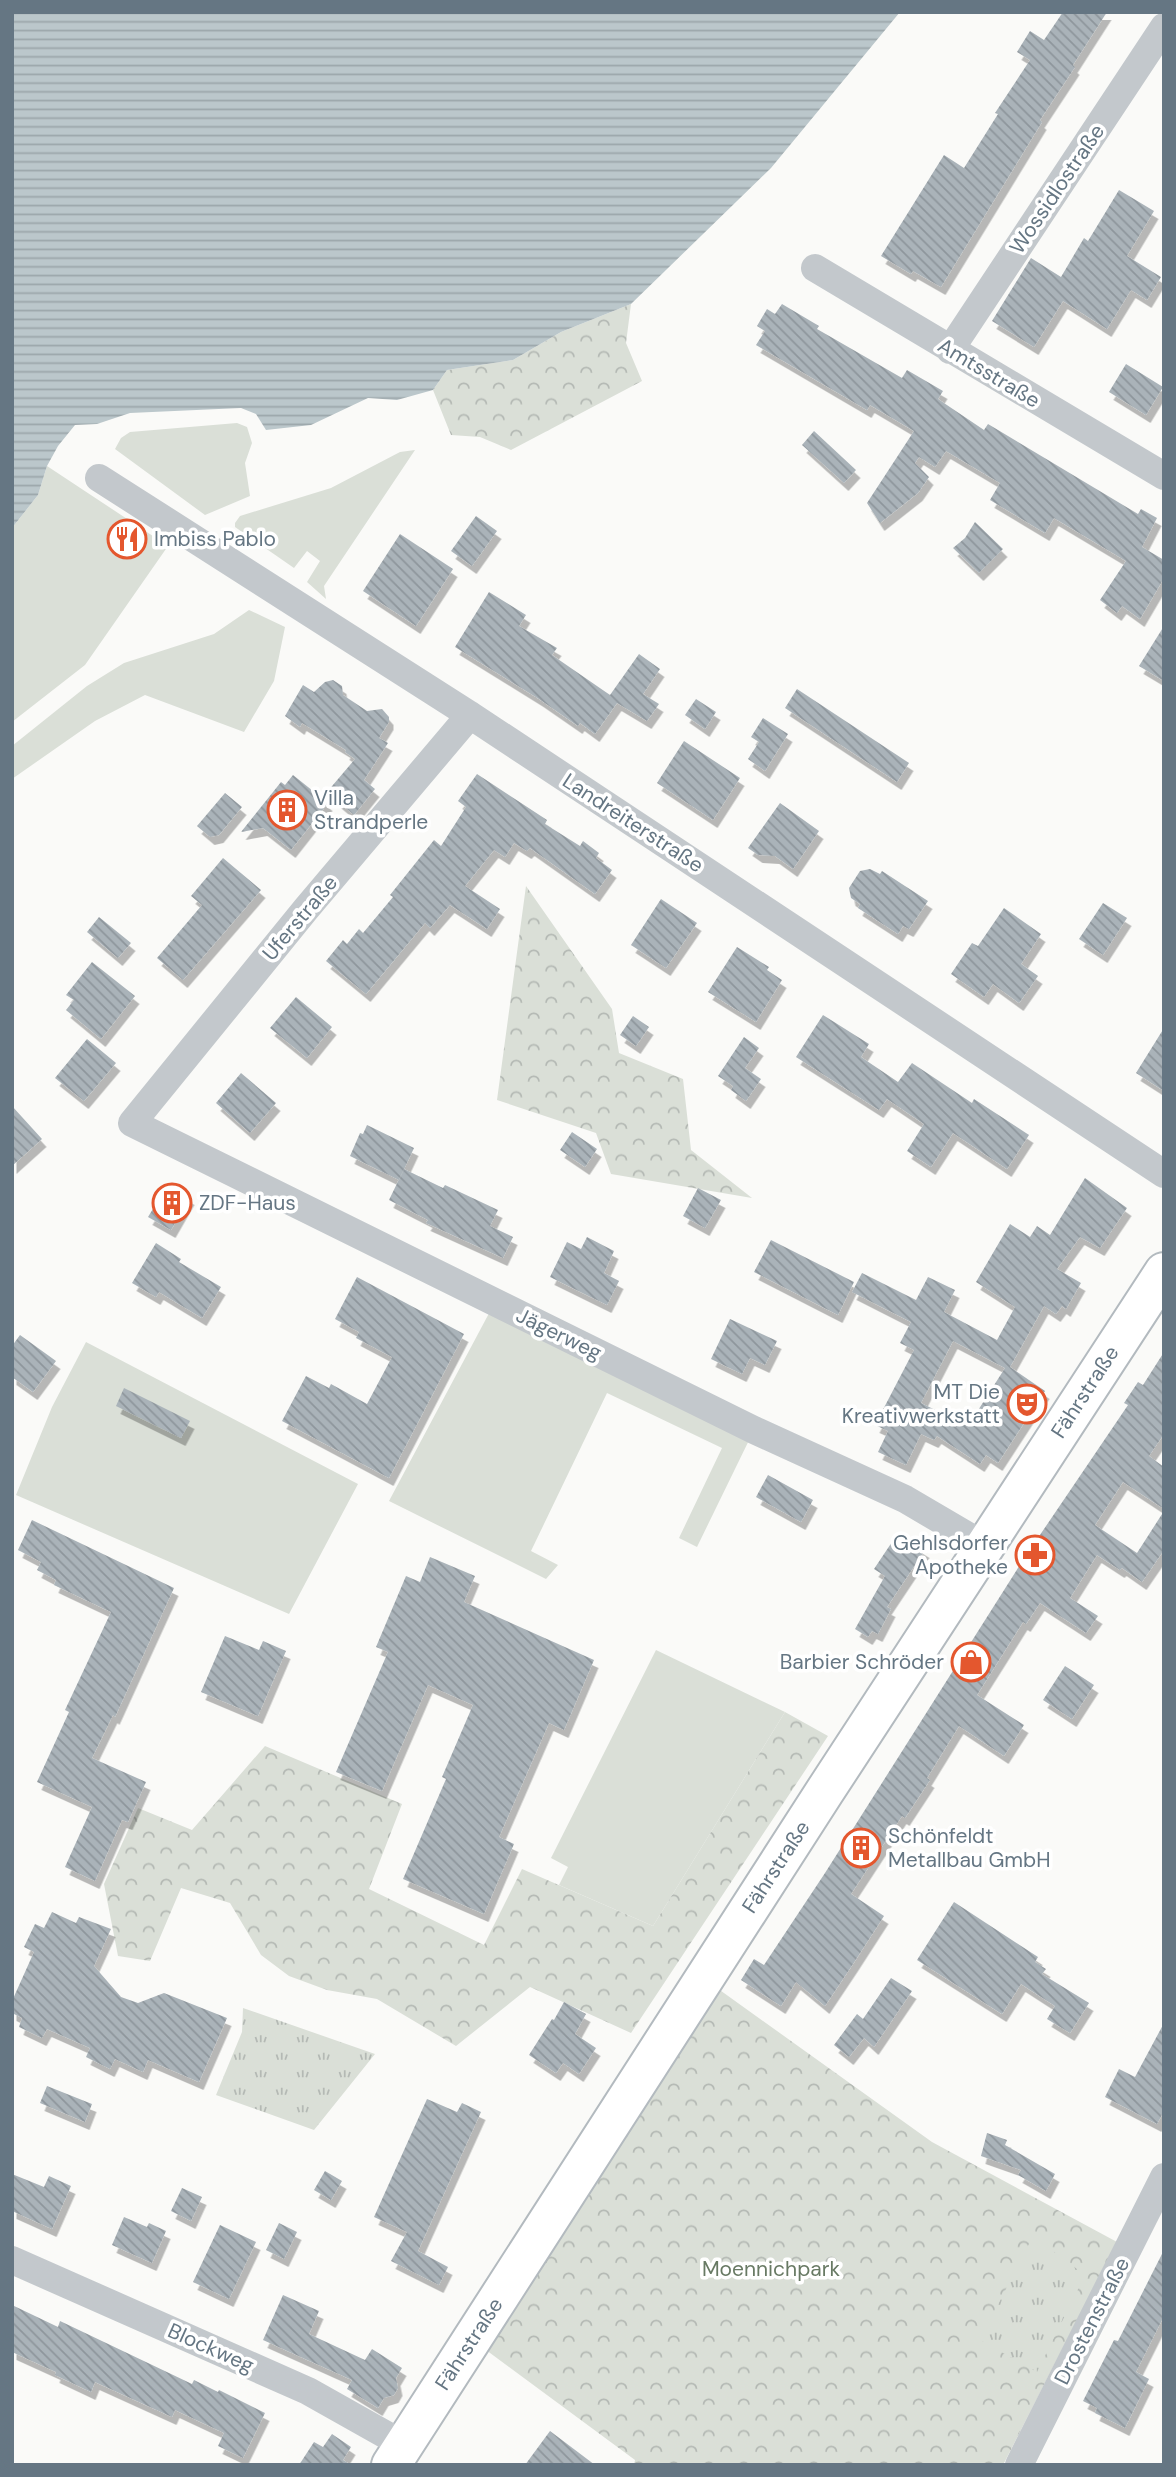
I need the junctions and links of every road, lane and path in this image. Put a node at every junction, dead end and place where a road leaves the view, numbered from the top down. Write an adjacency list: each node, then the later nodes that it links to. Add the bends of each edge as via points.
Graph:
1 (1164, 27): 3 (street, Wossidlostraße)
2 (815, 268): 3 (street, Amtsstraße)
3 (950, 350): 4 (street, Amtsstraße)
4 (1164, 476)
5 (99, 478): 6 (street, Landreiterstraße)
6 (470, 715): 7 (street, Uferstraße); 8 (street, Landreiterstraße)
7 (132, 1123): 10 (street, Jägerweg, via 754,1430 905,1499)
8 (1164, 1174)
9 (1164, 1272): 10 (street, Fährstraße)
10 (985, 1546): 13 (street, Fährstraße)
11 (1164, 2177): 14 (street, Drostenstraße)
12 (12, 2260): 13 (street, Blockweg, via 308,2391)
13 (398, 2455)
14 (1019, 2465)

